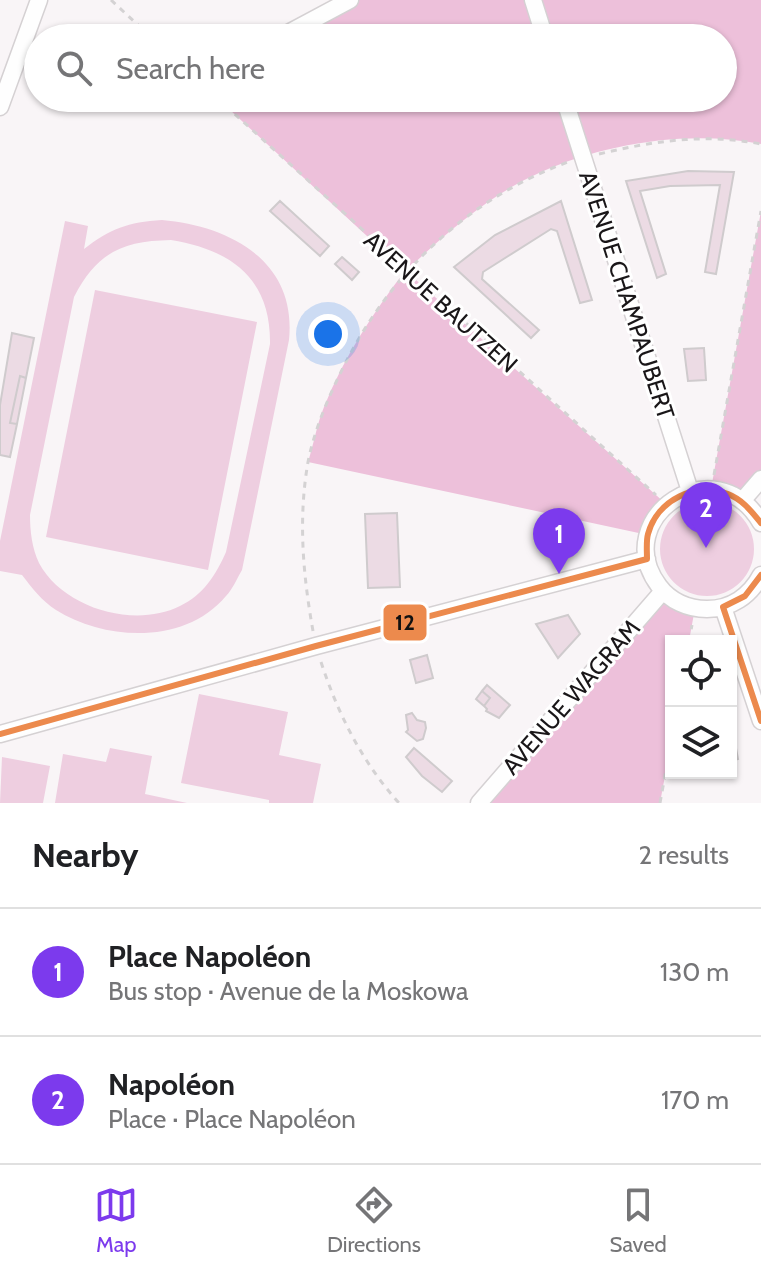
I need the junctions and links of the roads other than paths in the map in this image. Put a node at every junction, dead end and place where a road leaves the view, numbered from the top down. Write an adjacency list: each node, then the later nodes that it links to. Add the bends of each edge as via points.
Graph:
1 (39, 0): 4 (street)
2 (350, 0): 5 (street)
3 (533, 0): 6 (street)
4 (30, 24)
5 (305, 24)
6 (541, 24)
7 (24, 41): 8 (street)
8 (0, 107)
9 (569, 112): 11 (street, AVENUE CHAMPAUBERT)
10 (761, 479): 12 (street)
11 (690, 491): 12 (street, via 711,489); 14 (street, via 666,504 649,530)
12 (742, 501): 13 (street)
13 (761, 523)
14 (647, 559): 16 (street); 19 (street)
15 (758, 587): 17 (street)
16 (663, 591): 17 (street, via 691,607); 20 (street, AVENUE WAGRAM)
17 (723, 607): 18 (street)
18 (761, 721)
19 (0, 734)
20 (479, 803)

